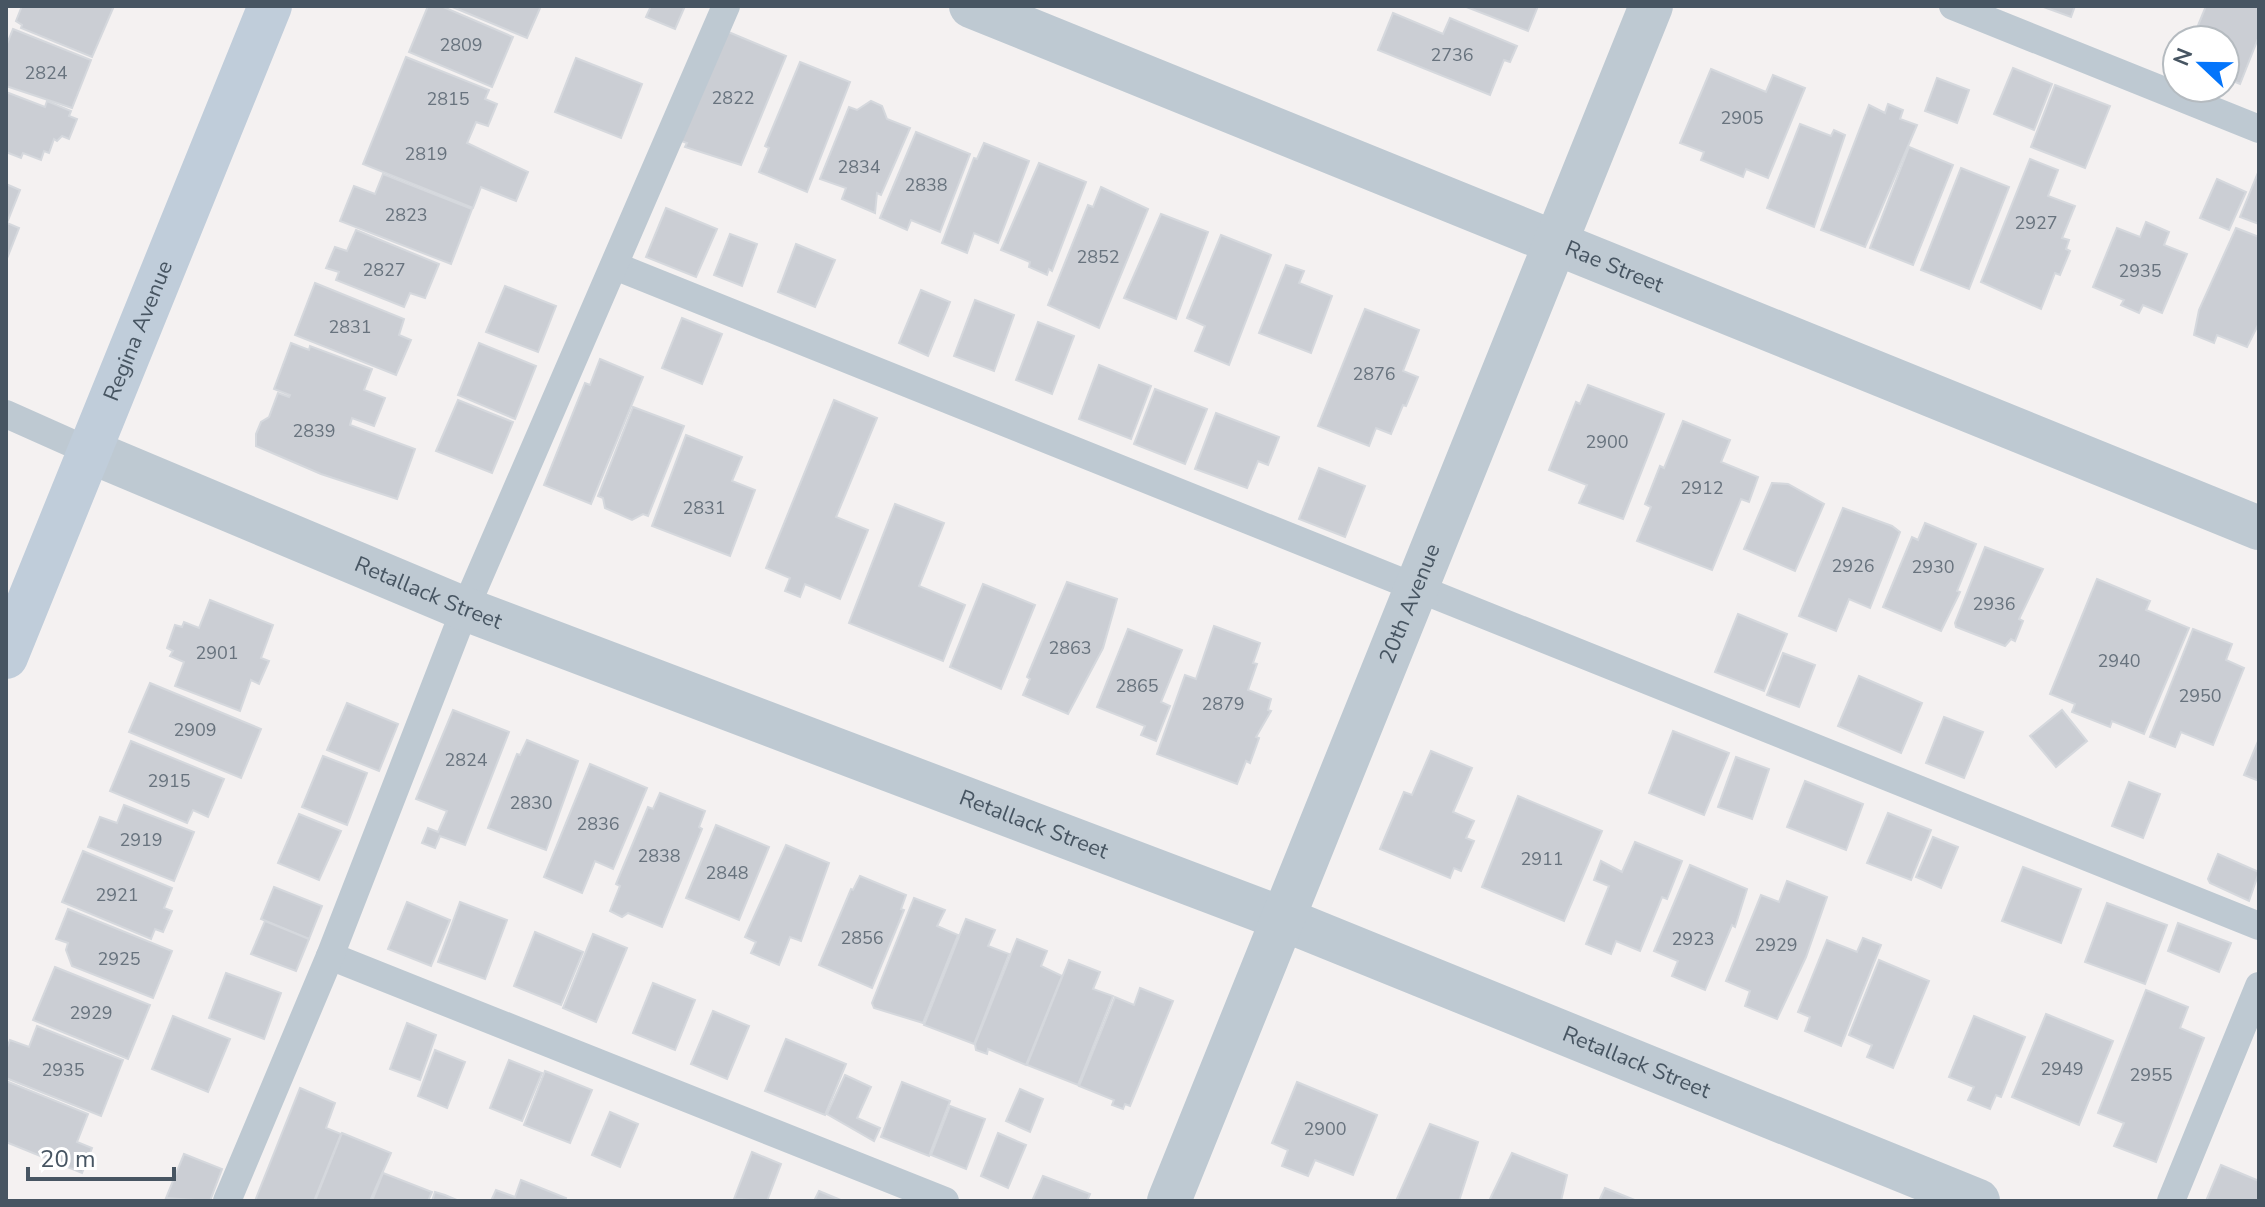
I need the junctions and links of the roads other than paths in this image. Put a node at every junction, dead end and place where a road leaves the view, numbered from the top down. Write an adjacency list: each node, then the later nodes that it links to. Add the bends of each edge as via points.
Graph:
1 (270, 6): 10 (street, Regina Avenue)
2 (726, 6): 8 (lane)
3 (971, 6): 7 (street, Rae Street)
4 (1651, 6): 7 (street, 20th Avenue)
5 (1953, 6): 6 (lane)
6 (2259, 129)
7 (1555, 244): 11 (street, Rae Street); 12 (street, 20th Avenue)
8 (615, 266): 12 (lane); 13 (lane)
9 (6, 414): 10 (lane)
10 (89, 451): 13 (street, Retallack Street); 14 (street, Regina Avenue)
11 (2259, 528)
12 (1417, 588): 15 (street, 20th Avenue); 16 (lane)
13 (465, 609): 15 (street, Retallack Street); 17 (lane)
14 (6, 657)
15 (1283, 919): 21 (street, 20th Avenue); 22 (street, Retallack Street)
16 (2259, 926)
17 (330, 956): 19 (lane); 20 (lane)
18 (2259, 986): 23 (lane)
19 (227, 1201)
20 (945, 1201)
21 (1169, 1201)
22 (1978, 1201)
23 (2171, 1201)

